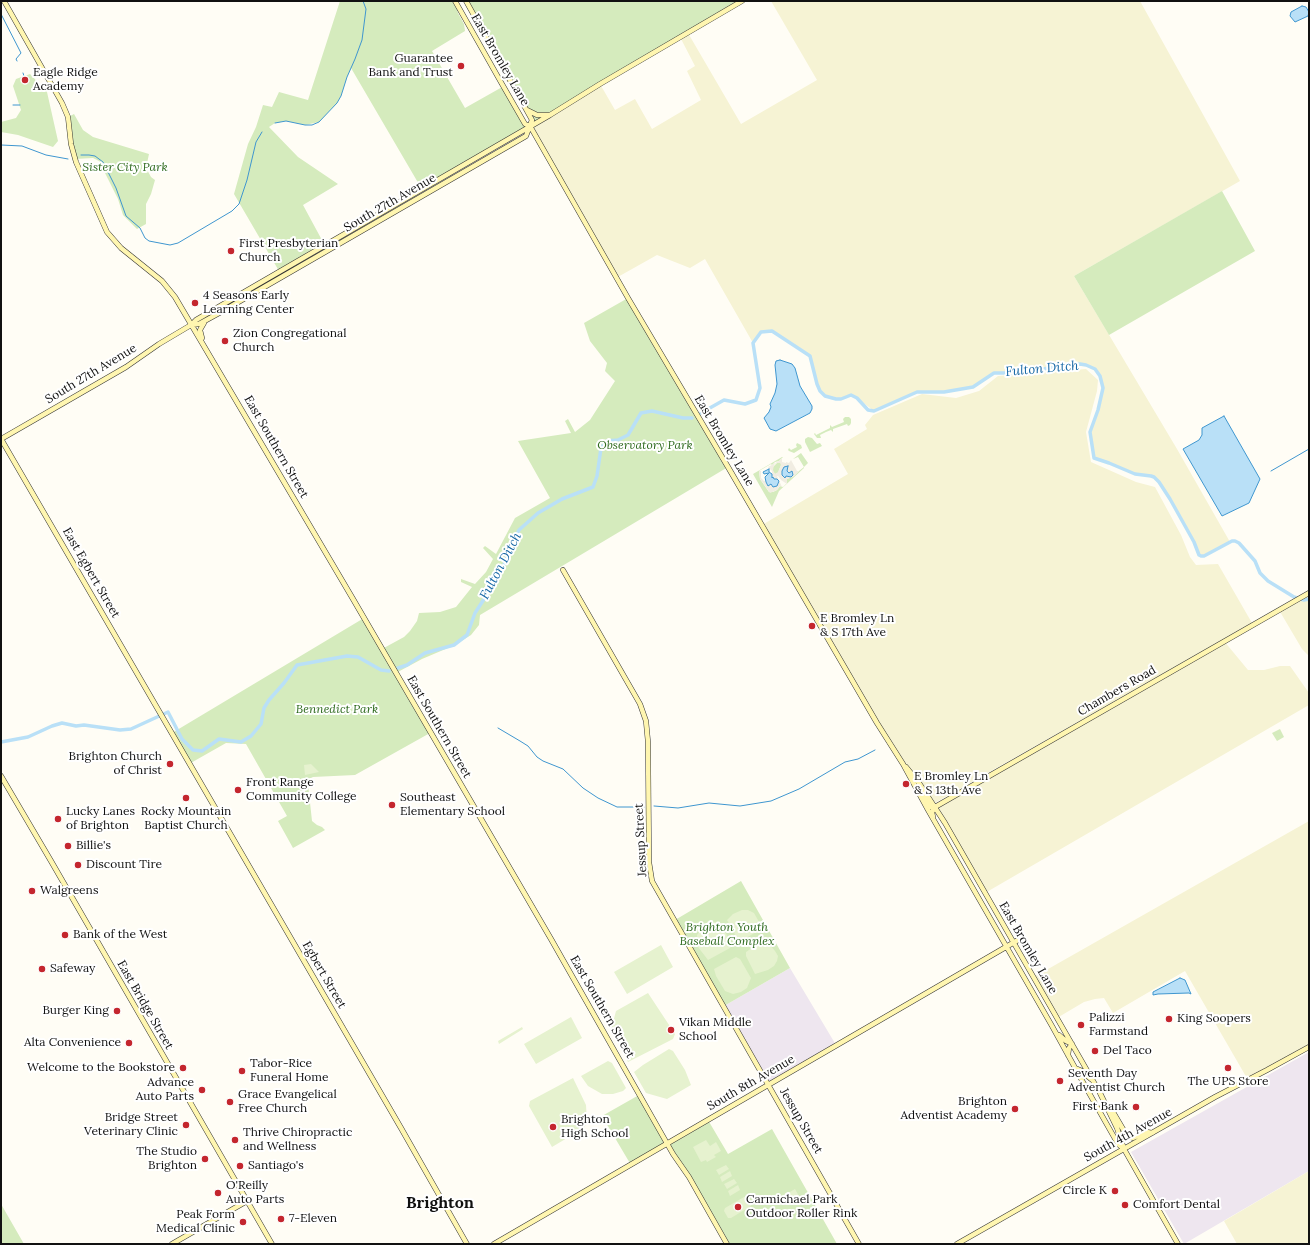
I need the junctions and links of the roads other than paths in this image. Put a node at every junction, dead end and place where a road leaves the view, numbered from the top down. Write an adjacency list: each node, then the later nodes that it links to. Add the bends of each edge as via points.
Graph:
1 (4, 1): 9 (street, East Southern Street, via 62,103 68,117 70,144 76,162 107,232 121,248 168,287)
2 (455, 1): 7 (street, East Bromley Lane, via 525,124)
3 (466, 1): 5 (street, East Bromley Lane)
4 (742, 1): 6 (street, South 27th Avenue)
5 (526, 109): 6 (street, via 537,115); 7 (street, East Bromley Lane, via 532,120)
6 (550, 115): 7 (street, South 27th Avenue)
7 (530, 126): 8 (street, South 27th Avenue, via 526,136); 9 (street, South 27th Avenue); 15 (street, East Bromley Lane, via 624,292)
8 (206, 320): 9 (street, South 27th Avenue); 10 (street, via 200,330)
9 (191, 325): 10 (street, East Southern Street); 11 (street, South 27th Avenue, via 126,367)
10 (204, 346): 31 (street, East Southern Street, via 551,939)
11 (1, 439): 14 (street, East Egbert Street)
12 (563, 570): 28 (street, Jessup Street, via 640,704 646,721 649,867 652,881)
13 (1309, 593): 18 (street, Chambers Road)
14 (162, 717): 36 (street, Egbert Street)
15 (903, 764): 17 (street, East Bromley Lane); 18 (street, East Bromley Lane, via 915,776)
16 (1, 776): 33 (street, East Bridge Street)
17 (912, 781): 18 (street, via 930,806); 19 (street, East Bromley Lane)
18 (935, 807): 19 (street, via 932,812); 20 (street, East Bromley Lane)
19 (933, 820): 21 (street, East Bromley Lane)
20 (1015, 941): 21 (street, South 8th Avenue); 23 (street, East Bromley Lane)
21 (1006, 946): 22 (street, East Bromley Lane); 28 (street, South 8th Avenue)
22 (1055, 1031): 23 (street); 25 (street, East Bromley Lane)
23 (1072, 1044): 25 (street); 27 (street, East Bromley Lane)
24 (1309, 1047): 30 (street, South 4th Avenue)
25 (1068, 1055): 26 (street, East Bromley Lane)
26 (1075, 1068): 27 (street); 32 (street, East Bromley Lane, via 1118,1144)
27 (1094, 1082): 29 (street, East Bromley Lane)
28 (768, 1084): 31 (street, South 8th Avenue); 39 (street, Jessup Street)
29 (1105, 1102): 30 (street, via 1110,1106 1127,1136 1133,1138 1146,1132); 32 (street, East Bromley Lane)
30 (1152, 1133): 32 (street, South 4th Avenue)
31 (667, 1143): 37 (street, South 8th Avenue); 38 (street, East Southern Street)
32 (1124, 1149): 40 (street, South 4th Avenue); 41 (street, East Bromley Lane)
33 (247, 1201): 34 (street); 35 (street, East Bridge Street)
34 (172, 1244)
35 (272, 1244)
36 (468, 1244)
37 (494, 1244)
38 (727, 1244)
39 (859, 1244)
40 (957, 1244)
41 (1178, 1244)

